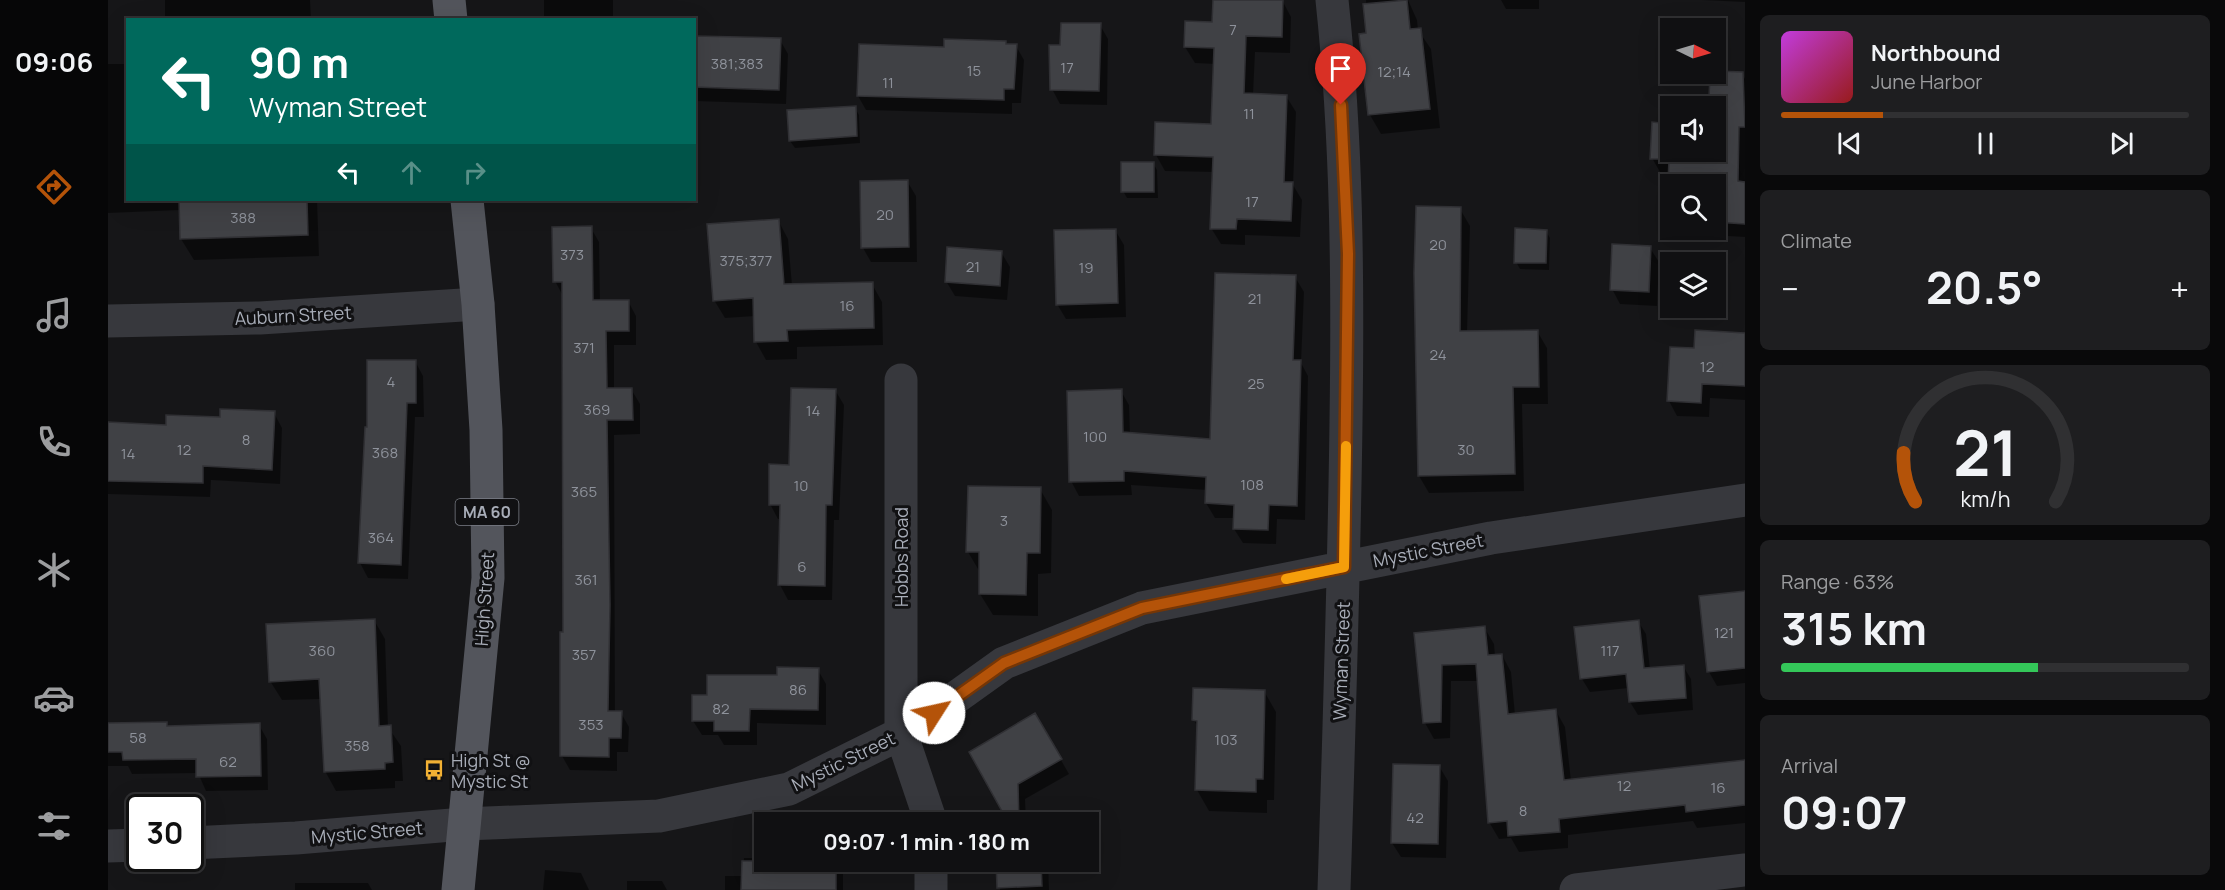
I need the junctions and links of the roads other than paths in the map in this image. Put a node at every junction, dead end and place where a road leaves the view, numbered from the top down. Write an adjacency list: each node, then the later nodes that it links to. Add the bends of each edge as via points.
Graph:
1 (449, 0): 3 (main road)
2 (1332, 0): 9 (street, Wyman Street, via 1339,62 1348,254)
3 (451, 18)
4 (467, 201): 5 (main road, High Street / MA 60)
5 (478, 304): 6 (street, Auburn Street, via 260,318); 12 (main road, High Street / MA 60, via 486,429 488,578)
6 (108, 321)
7 (901, 380): 10 (street, Hobbs Road)
8 (1745, 500): 9 (street, Mystic Street, via 1491,538)
9 (1344, 567): 10 (street, Mystic Street, via 1142,608 1004,663); 20 (street, Wyman Street)
10 (901, 733): 11 (street, Hobbs Road); 12 (street, Mystic Street, via 789,789 659,816)
11 (928, 812)
12 (464, 824): 13 (street, Mystic Street); 18 (main road, High Street / MA 60)
13 (204, 842)
14 (126, 845): 15 (street)
15 (108, 846)
16 (1745, 870): 21 (street)
17 (931, 872): 19 (street)
18 (458, 890)
19 (931, 890)
20 (1334, 890)
21 (1576, 890)

